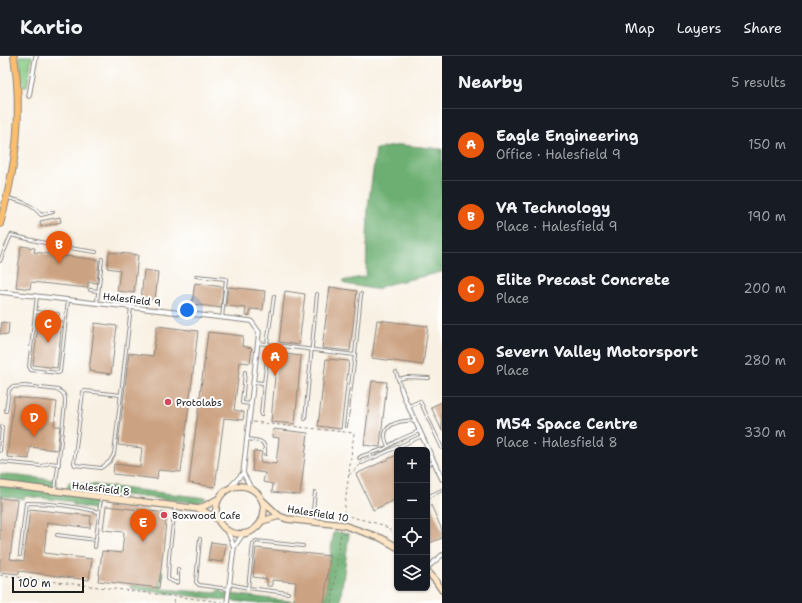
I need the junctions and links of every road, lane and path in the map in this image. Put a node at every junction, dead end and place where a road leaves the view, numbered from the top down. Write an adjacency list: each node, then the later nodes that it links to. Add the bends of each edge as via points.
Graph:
1 (14, 56): 4 (main road, via 19,118)
2 (36, 56): 3 (street)
3 (29, 96)
4 (7, 198): 5 (lane, via 28,204 41,215); 6 (main road)
5 (53, 212)
6 (0, 224)
7 (96, 252): 9 (lane, via 11,235)
8 (102, 259): 12 (lane)
9 (0, 261)
10 (196, 276): 23 (lane, via 226,279)
11 (90, 290): 12 (lane)
12 (99, 291): 19 (lane)
13 (0, 292): 16 (street, Halesfield 9)
14 (317, 294): 26 (lane)
15 (361, 294): 27 (lane)
16 (37, 296): 18 (street, Halesfield 9); 21 (lane)
17 (274, 296): 25 (lane)
18 (68, 300): 19 (street, Halesfield 9); 21 (lane, via 59,373 29,368)
19 (97, 303): 20 (street, Halesfield 9)
20 (131, 307): 23 (street, Halesfield 9); 36 (lane)
21 (35, 312): 22 (lane)
22 (58, 314)
23 (222, 318): 24 (street, Halesfield 9, via 251,321 259,332)
24 (258, 344): 25 (lane); 33 (street, Halesfield 9)
25 (267, 344): 26 (lane)
26 (312, 349): 27 (lane); 41 (lane)
27 (355, 355): 44 (lane)
28 (267, 360): 34 (lane)
29 (245, 372): 37 (lane, via 242,403)
30 (396, 372): 32 (lane)
31 (429, 378): 32 (lane)
32 (398, 379): 35 (lane)
33 (254, 382): 34 (lane); 37 (street, Halesfield 9)
34 (264, 384): 40 (lane)
35 (401, 388): 38 (street)
36 (121, 395): 36 (lane, via 113,459 101,468 75,465 83,392)
37 (251, 404): 42 (street, Halesfield 9)
38 (408, 407): 43 (street); 51 (lane, via 420,402)
39 (6, 411): 58 (lane, via 9,390 12,387 25,386 58,390 63,393 65,402)
40 (261, 415)
41 (305, 419)
42 (249, 421): 48 (street, Halesfield 9); 62 (path, via 354,433)
43 (415, 421): 46 (street); 49 (lane, via 404,420 388,428 385,438)
44 (346, 426)
45 (2, 427): 52 (lane)
46 (419, 431): 47 (street); 49 (lane)
47 (422, 436): 50 (street); 59 (lane)
48 (247, 439): 53 (lane, via 264,444); 61 (street, Halesfield 9)
49 (388, 446): 54 (lane)
50 (426, 447)
51 (442, 448)
52 (0, 451)
53 (265, 454)
54 (360, 458)
55 (430, 458): 57 (street)
56 (0, 462): 58 (lane, via 42,466 49,463)
57 (434, 462): 60 (lane); 63 (street)
58 (58, 464): 68 (lane)
59 (362, 464): 62 (path)
60 (430, 464)
61 (243, 473): 65 (street); 66 (street)
62 (348, 476): 77 (path)
63 (442, 477)
64 (0, 484): 68 (street, Halesfield 8)
65 (231, 486): 66 (street); 72 (street)
66 (251, 488): 73 (street)
67 (442, 490): 70 (lane)
68 (54, 491): 71 (street, Halesfield 8)
69 (315, 492): 82 (lane)
70 (430, 496)
71 (101, 497): 74 (street, Halesfield 8); 76 (lane)
72 (218, 499): 75 (street); 79 (street)
73 (263, 501): 78 (street, Halesfield 10); 81 (street)
74 (176, 506): 75 (street, Halesfield 8); 99 (lane, via 168,579 176,583)
75 (199, 509): 79 (street, Halesfield 8)
76 (99, 512): 89 (lane); 94 (lane, via 64,505 26,503)
77 (343, 515): 80 (path); 85 (path, via 383,526)
78 (279, 516): 81 (street, Halesfield 10); 82 (street, Halesfield 10)
79 (217, 518): 84 (street)
80 (343, 520)
81 (262, 521): 86 (street, via 252,531)
82 (312, 521): 90 (street, Halesfield 10, via 343,525)
83 (342, 529): 111 (path)
84 (228, 532): 86 (street); 93 (street)
85 (394, 533)
86 (243, 534): 93 (street)
87 (57, 535): 89 (lane)
88 (200, 539): 104 (lane, via 196,582 199,585)
89 (96, 540): 92 (lane)
90 (394, 545)
91 (303, 546): 103 (lane, via 256,541 253,544)
92 (95, 547)
93 (234, 547): 102 (street)
94 (20, 555)
95 (442, 555): 97 (street)
96 (430, 558): 97 (path)
97 (435, 561): 98 (street)
98 (430, 565)
99 (178, 568)
100 (430, 574): 105 (street)
101 (0, 575): 107 (path)
102 (229, 584): 103 (lane); 104 (street)
103 (248, 588): 106 (lane)
104 (228, 589): 110 (street)
105 (442, 590)
106 (288, 593)
107 (175, 596): 108 (path); 109 (path)
108 (174, 603)
109 (222, 603)
110 (227, 603)
111 (332, 603)

